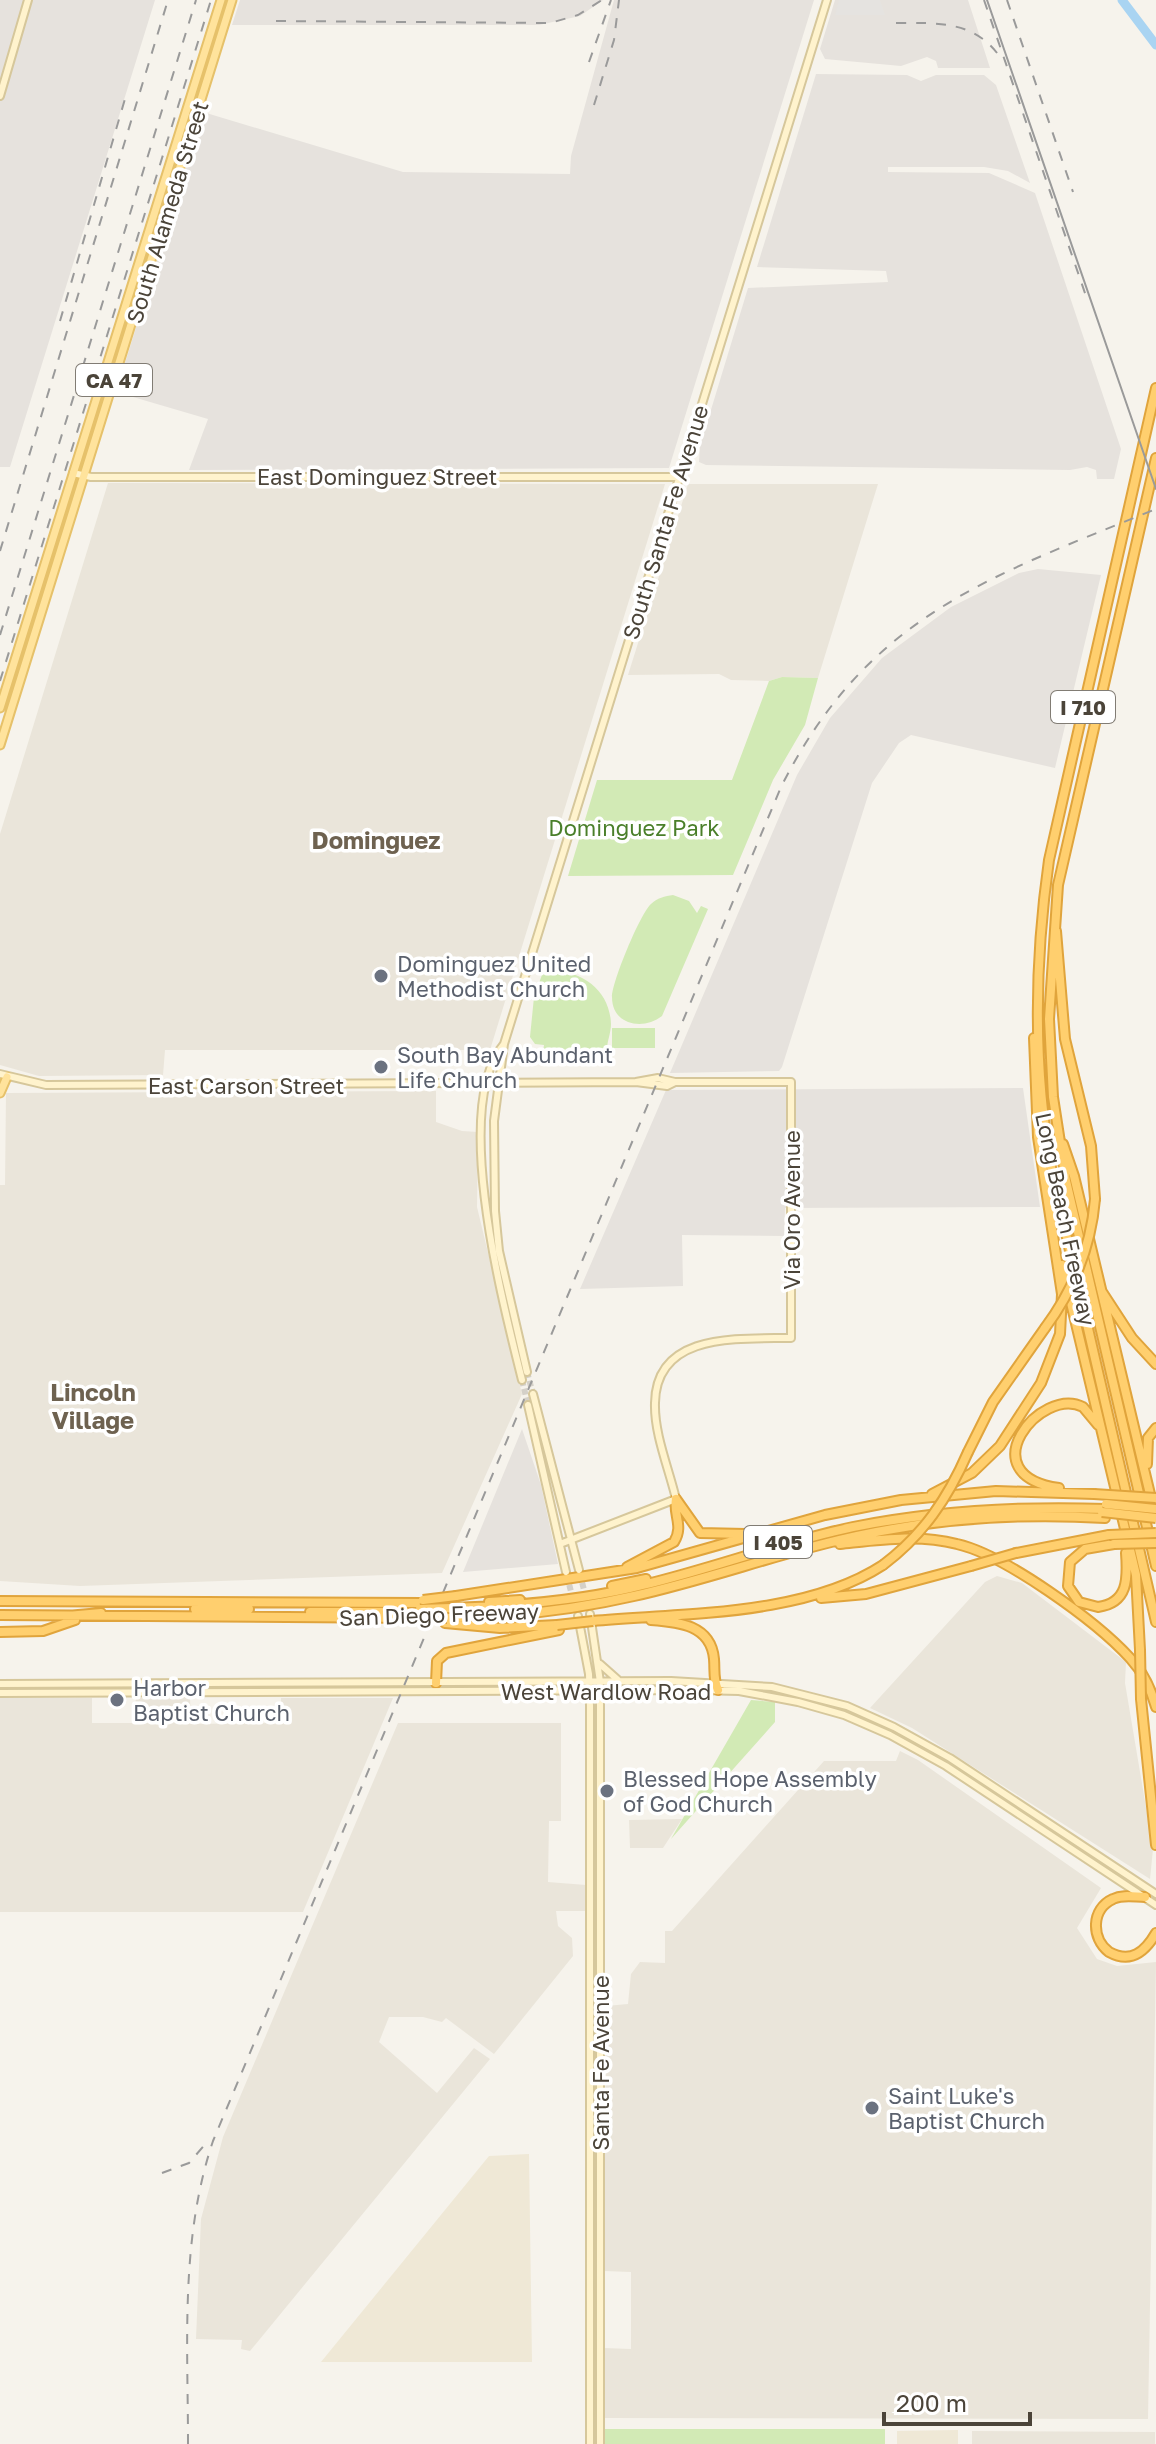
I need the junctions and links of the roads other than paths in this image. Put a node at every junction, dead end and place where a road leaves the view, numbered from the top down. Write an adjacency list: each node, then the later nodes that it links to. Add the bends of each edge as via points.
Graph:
1 (28, 0): 7 (main road)
2 (221, 0): 5 (main road, South Alameda Street / CA 47)
3 (232, 0): 6 (main road, South Alameda Street / CA 47)
4 (827, 0): 14 (main road, South Santa Fe Avenue)
5 (213, 24): 6 (main road); 8 (main road, South Alameda Street / CA 47)
6 (224, 28): 9 (main road, South Alameda Street / CA 47)
7 (0, 96)
8 (135, 280): 9 (main road); 12 (main road, South Alameda Street / CA 47)
9 (145, 283): 13 (main road, South Alameda Street / CA 47)
10 (1156, 388): 18 (highway, Long Beach Freeway / I 710, via 1049,860 1040,928)
11 (1156, 458): 17 (highway, Long Beach Freeway / I 710)
12 (73, 473): 13 (main road, East Dominguez Street); 15 (main road, South Alameda Street / CA 47)
13 (83, 476): 14 (main road, East Dominguez Street); 16 (main road, South Alameda Street / CA 47)
14 (680, 477): 19 (main road, South Santa Fe Avenue)
15 (0, 708)
16 (0, 745)
17 (1055, 907): 25 (highway, Long Beach Freeway / I 710, via 1049,1019); 52 (highway, bridge, via 1065,1039 1091,1146 1095,1199 1079,1270 993,1402 944,1501 926,1525 883,1565)
18 (1037, 1030): 26 (highway, via 1032,1047 1034,1100); 63 (highway, Long Beach Freeway / I 710, via 1052,1173)
19 (504, 1044): 22 (main road, South Santa Fe Avenue); 23 (main road, South Santa Fe Avenue)
20 (2, 1076): 22 (main road, East Carson Street, via 46,1085); 24 (main road)
21 (791, 1082): 23 (main road, East Carson Street); 38 (main road, Via Oro Avenue, via 791,1338 706,1341 667,1366 655,1404)
22 (487, 1084): 23 (main road, East Carson Street); 30 (main road, South Santa Fe Avenue, via 484,1207)
23 (497, 1084): 29 (main road, South Santa Fe Avenue, via 497,1238)
24 (0, 1093)
25 (1056, 1125): 27 (highway); 48 (highway, Long Beach Freeway / I 710)
26 (1046, 1202): 34 (highway); 37 (highway, via 1063,1312 1050,1364 992,1456 965,1478)
27 (1101, 1290): 28 (highway); 36 (highway)
28 (1156, 1364)
29 (527, 1372)
30 (522, 1380)
31 (533, 1394): 44 (main road)
32 (528, 1405): 46 (main road)
33 (1156, 1428): 36 (highway, via 1146,1446)
34 (1102, 1433): 35 (highway, via 1083,1407 1057,1403 1034,1420 1015,1451 1015,1466 1027,1480); 41 (highway)
35 (1094, 1494): 36 (highway, bridge); 37 (highway, via 996,1491)
36 (1153, 1496): 40 (highway)
37 (926, 1497): 42 (highway)
38 (676, 1499): 42 (highway, via 700,1533); 44 (main road); 51 (highway, via 680,1528 674,1542)
39 (1105, 1511): 40 (highway, San Diego Freeway / I 405, bridge); 40 (highway, San Diego Freeway / I 405, bridge); 47 (highway, San Diego Freeway / I 405, via 953,1521); 56 (highway, San Diego Freeway / I 405, via 994,1504 893,1515 609,1587)
40 (1156, 1517)
41 (1125, 1528): 45 (highway, bridge, via 1125,1590 1107,1606 1088,1606 1070,1591 1070,1562 1085,1549 1114,1544); 77 (highway, bridge, via 1138,1590 1141,1699)
42 (763, 1533): 51 (highway)
43 (1156, 1533): 52 (highway, bridge, via 1109,1535 1016,1553 866,1594)
44 (571, 1541): 46 (main road); 49 (main road)
45 (1156, 1543)
46 (560, 1544): 50 (main road)
47 (807, 1548): 56 (highway, San Diego Freeway / I 405, via 612,1601 531,1613); 76 (highway, via 923,1538 985,1552 1026,1575 1123,1651 1143,1675)
48 (1156, 1566)
49 (579, 1570)
50 (566, 1572)
51 (615, 1573): 56 (highway)
52 (813, 1598): 62 (highway)
53 (0, 1601): 54 (highway, San Diego Freeway)
54 (15, 1602): 55 (highway, via 62,1609); 55 (highway, San Diego Freeway, via 400,1603)
55 (419, 1610): 56 (highway, bridge); 56 (highway, San Diego Freeway / I 405, bridge); 59 (highway, via 77,1612); 60 (highway, San Diego Freeway / I 405, via 399,1618)
56 (450, 1610): 64 (highway, via 500,1628)
57 (0, 1615): 59 (highway, San Diego Freeway / I 405)
58 (578, 1616): 67 (main road)
59 (63, 1618): 60 (highway, San Diego Freeway / I 405)
60 (79, 1618): 65 (highway, via 43,1631)
61 (592, 1618): 62 (highway); 64 (highway, bridge); 66 (main road)
62 (624, 1619): 72 (highway, via 678,1622 698,1630 713,1652)
63 (1156, 1622)
64 (558, 1627): 70 (highway, via 446,1653 437,1661)
65 (0, 1632)
66 (598, 1660): 68 (main road); 69 (main road)
67 (590, 1682): 68 (main road, West Wardlow Road); 70 (main road, West Wardlow Road); 73 (main road, Santa Fe Avenue)
68 (600, 1682): 69 (main road, West Wardlow Road); 74 (main road, Santa Fe Avenue)
69 (621, 1682): 72 (main road, West Wardlow Road)
70 (436, 1683): 71 (main road, West Wardlow Road)
71 (0, 1684)
72 (716, 1686): 74 (main road, West Wardlow Road); 78 (main road, West Wardlow Road, via 801,1693 894,1727 950,1758)
73 (590, 1691): 74 (main road, West Wardlow Road); 75 (main road, West Wardlow Road); 80 (main road, Santa Fe Avenue)
74 (600, 1691): 81 (main road, Santa Fe Avenue)
75 (0, 1693)
76 (1156, 1707)
77 (1156, 1845)
78 (1153, 1898): 79 (highway, via 1109,1901 1098,1916 1096,1934 1109,1952 1129,1957 1144,1951)
79 (1156, 1933)
80 (590, 2095): 81 (main road); 82 (main road, Santa Fe Avenue)
81 (600, 2095): 83 (main road, Santa Fe Avenue)
82 (590, 2444)
83 (600, 2444)

